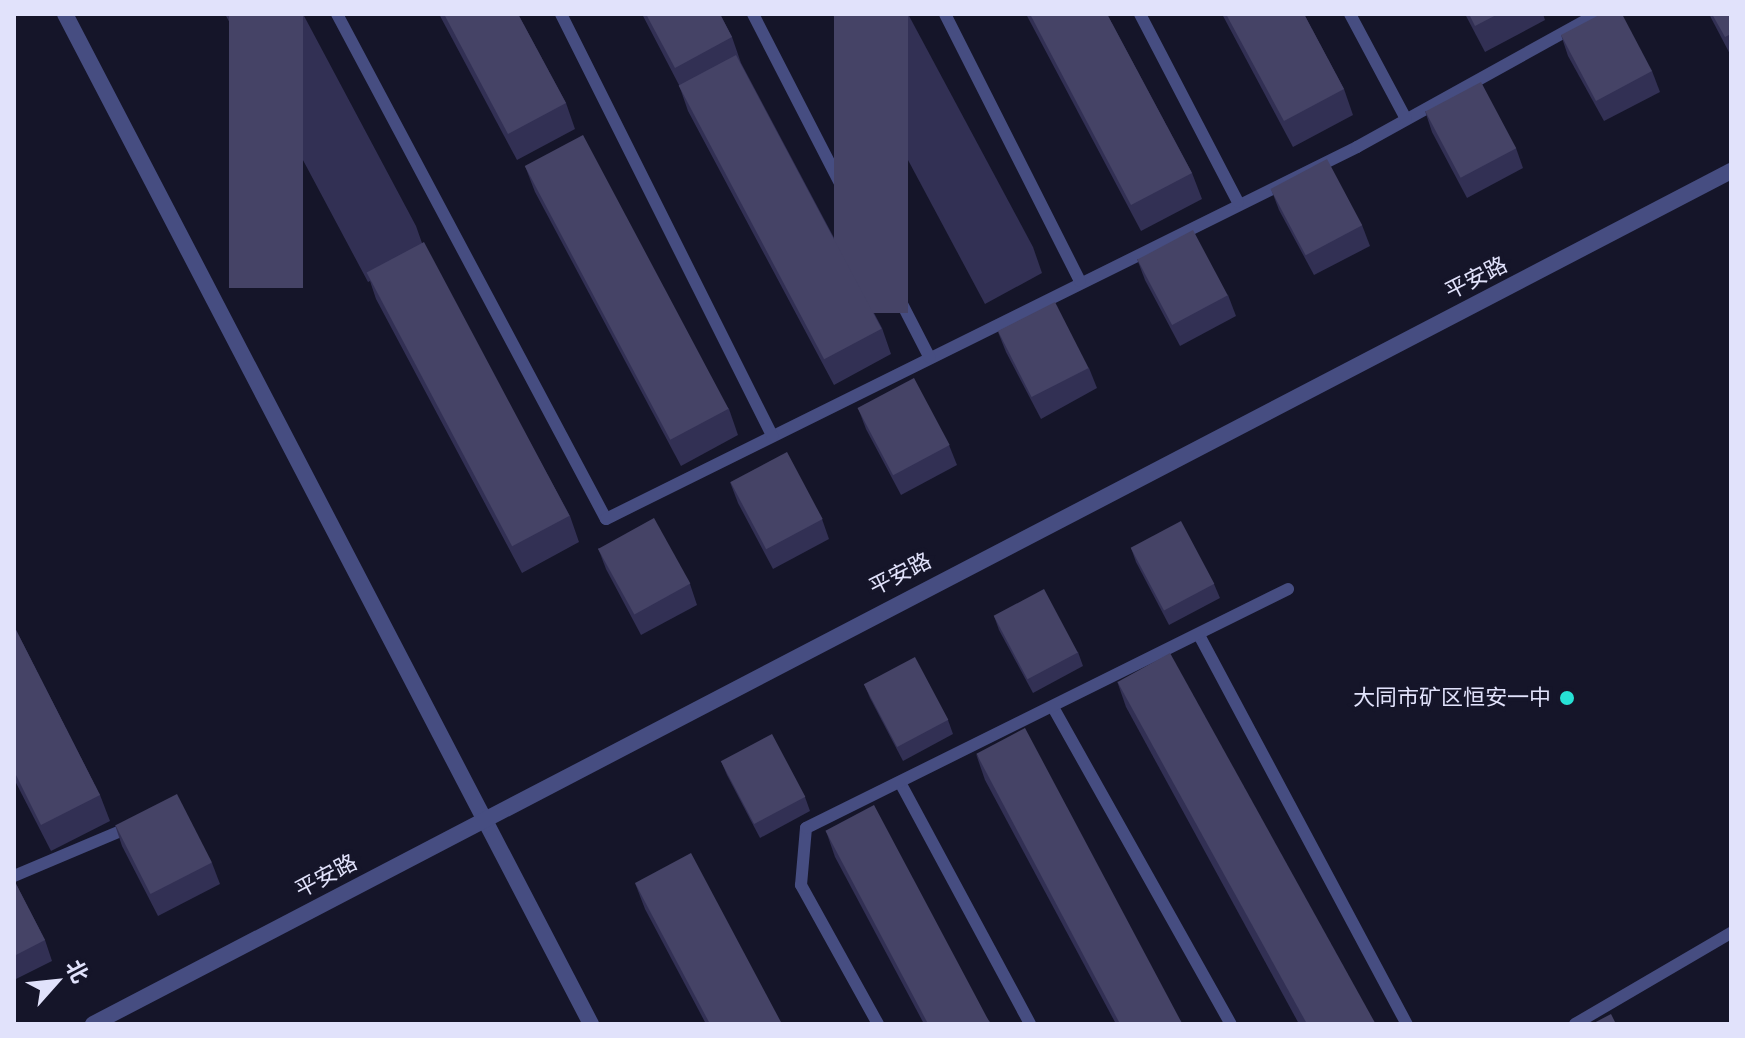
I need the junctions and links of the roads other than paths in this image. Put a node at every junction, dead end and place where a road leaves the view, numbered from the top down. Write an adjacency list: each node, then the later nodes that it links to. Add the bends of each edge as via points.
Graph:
1 (65, 14): 20 (street)
2 (337, 14): 15 (lane, via 606,519)
3 (561, 14): 15 (lane)
4 (753, 14): 14 (lane)
5 (945, 14): 13 (lane)
6 (1140, 14): 12 (lane)
7 (1350, 14): 10 (lane)
8 (1597, 14): 9 (lane)
9 (1578, 19): 10 (lane)
10 (1406, 119): 12 (lane)
11 (1731, 171): 20 (street, 平安路)
12 (1238, 202): 13 (lane)
13 (1080, 281): 14 (lane)
14 (929, 357): 15 (lane)
15 (772, 436)
16 (1288, 589): 17 (lane)
17 (1199, 635): 18 (lane); 29 (lane)
18 (1054, 709): 19 (lane); 28 (lane)
19 (902, 786): 26 (lane, via 806,828 801,885); 27 (lane)
20 (481, 819): 24 (street, 平安路); 25 (street)
21 (136, 824): 22 (lane)
22 (14, 876)
23 (1731, 933): 30 (lane)
24 (93, 1024)
25 (591, 1024)
26 (878, 1024)
27 (1030, 1024)
28 (1231, 1024)
29 (1407, 1024)
30 (1575, 1024)

